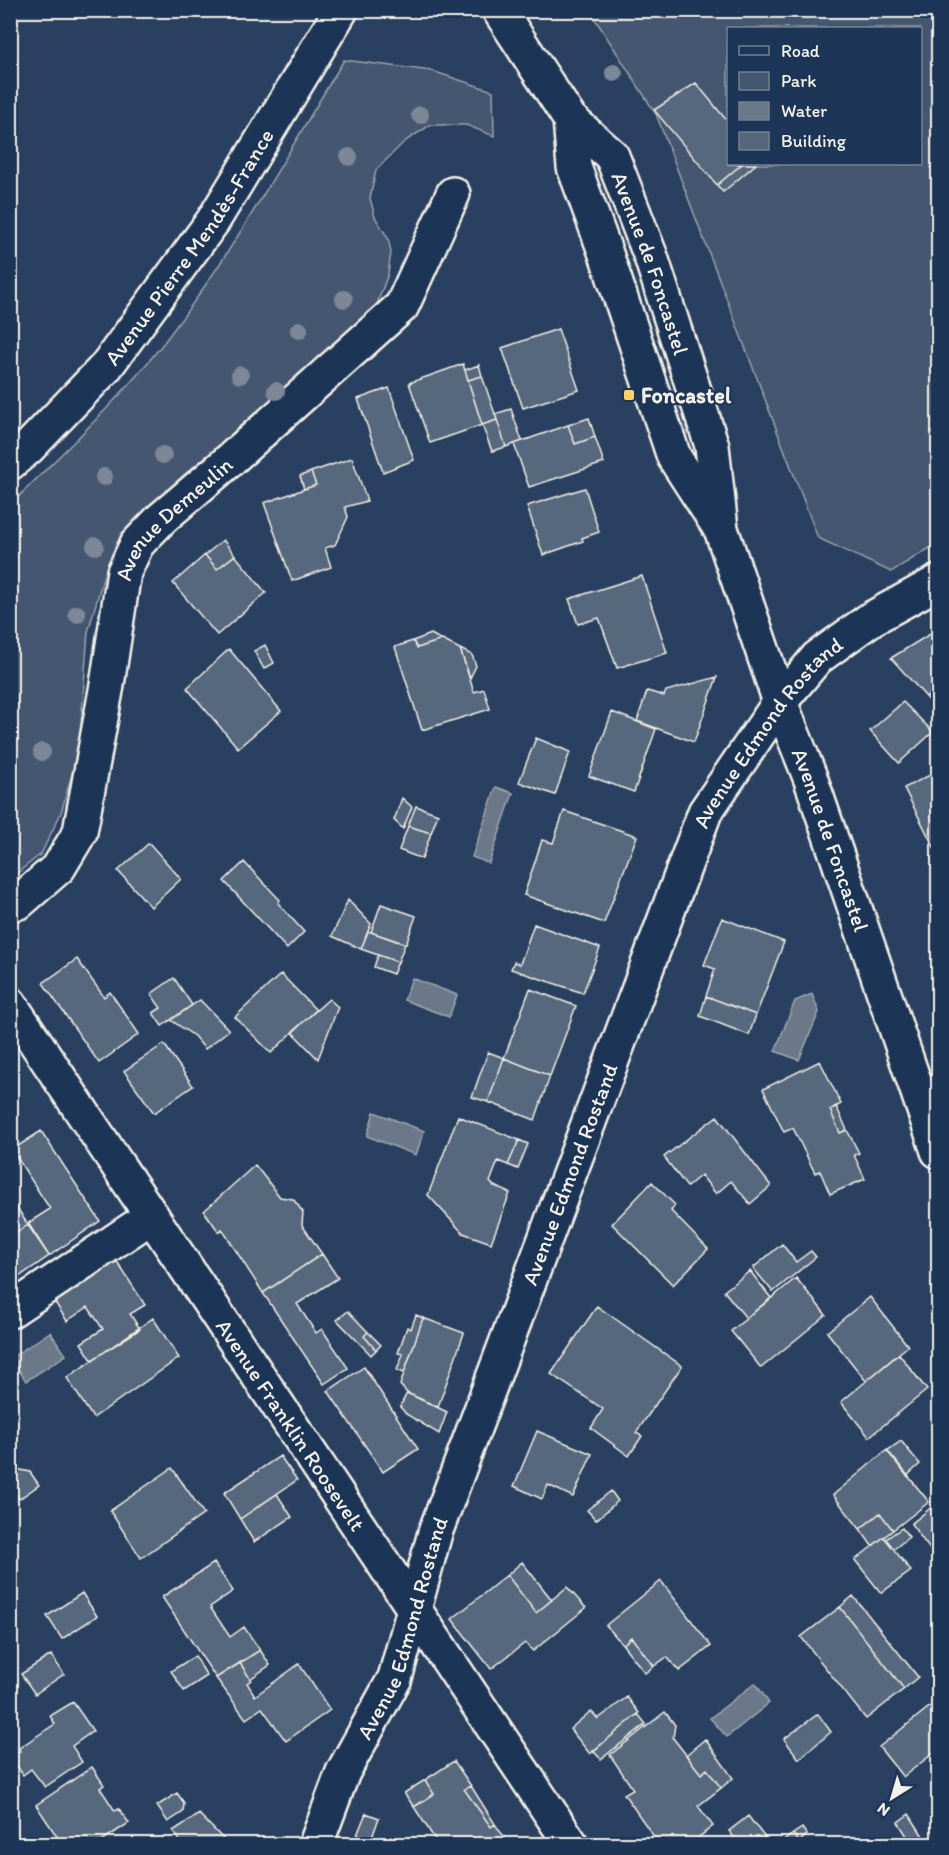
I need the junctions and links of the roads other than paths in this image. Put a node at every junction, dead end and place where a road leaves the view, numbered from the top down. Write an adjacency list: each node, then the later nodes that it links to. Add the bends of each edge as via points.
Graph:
1 (341, 10): 4 (street, Avenue Pierre Mendès-France, via 213,221 105,368)
2 (499, 10): 6 (street, Avenue de Foncastel, via 570,118 574,166 674,457 721,529)
3 (453, 194): 7 (street, Avenue Demeulin, via 402,306 137,544 124,572 80,832 58,867 19,902)
4 (10, 463)
5 (939, 582): 6 (street, Avenue Edmond Rostand, via 871,619 817,658)
6 (780, 702): 9 (street, Avenue de Foncastel, via 810,777); 12 (street, Avenue Edmond Rostand, via 705,812 435,1533)
7 (10, 904)
8 (10, 1004): 10 (street, Avenue Franklin Roosevelt)
9 (939, 1151)
10 (152, 1216): 11 (street); 12 (street, Avenue Franklin Roosevelt)
11 (10, 1311)
12 (414, 1608): 13 (street, Avenue Edmond Rostand, via 395,1677 343,1772); 14 (street, Avenue Franklin Roosevelt)
13 (316, 1845)
14 (571, 1845)

